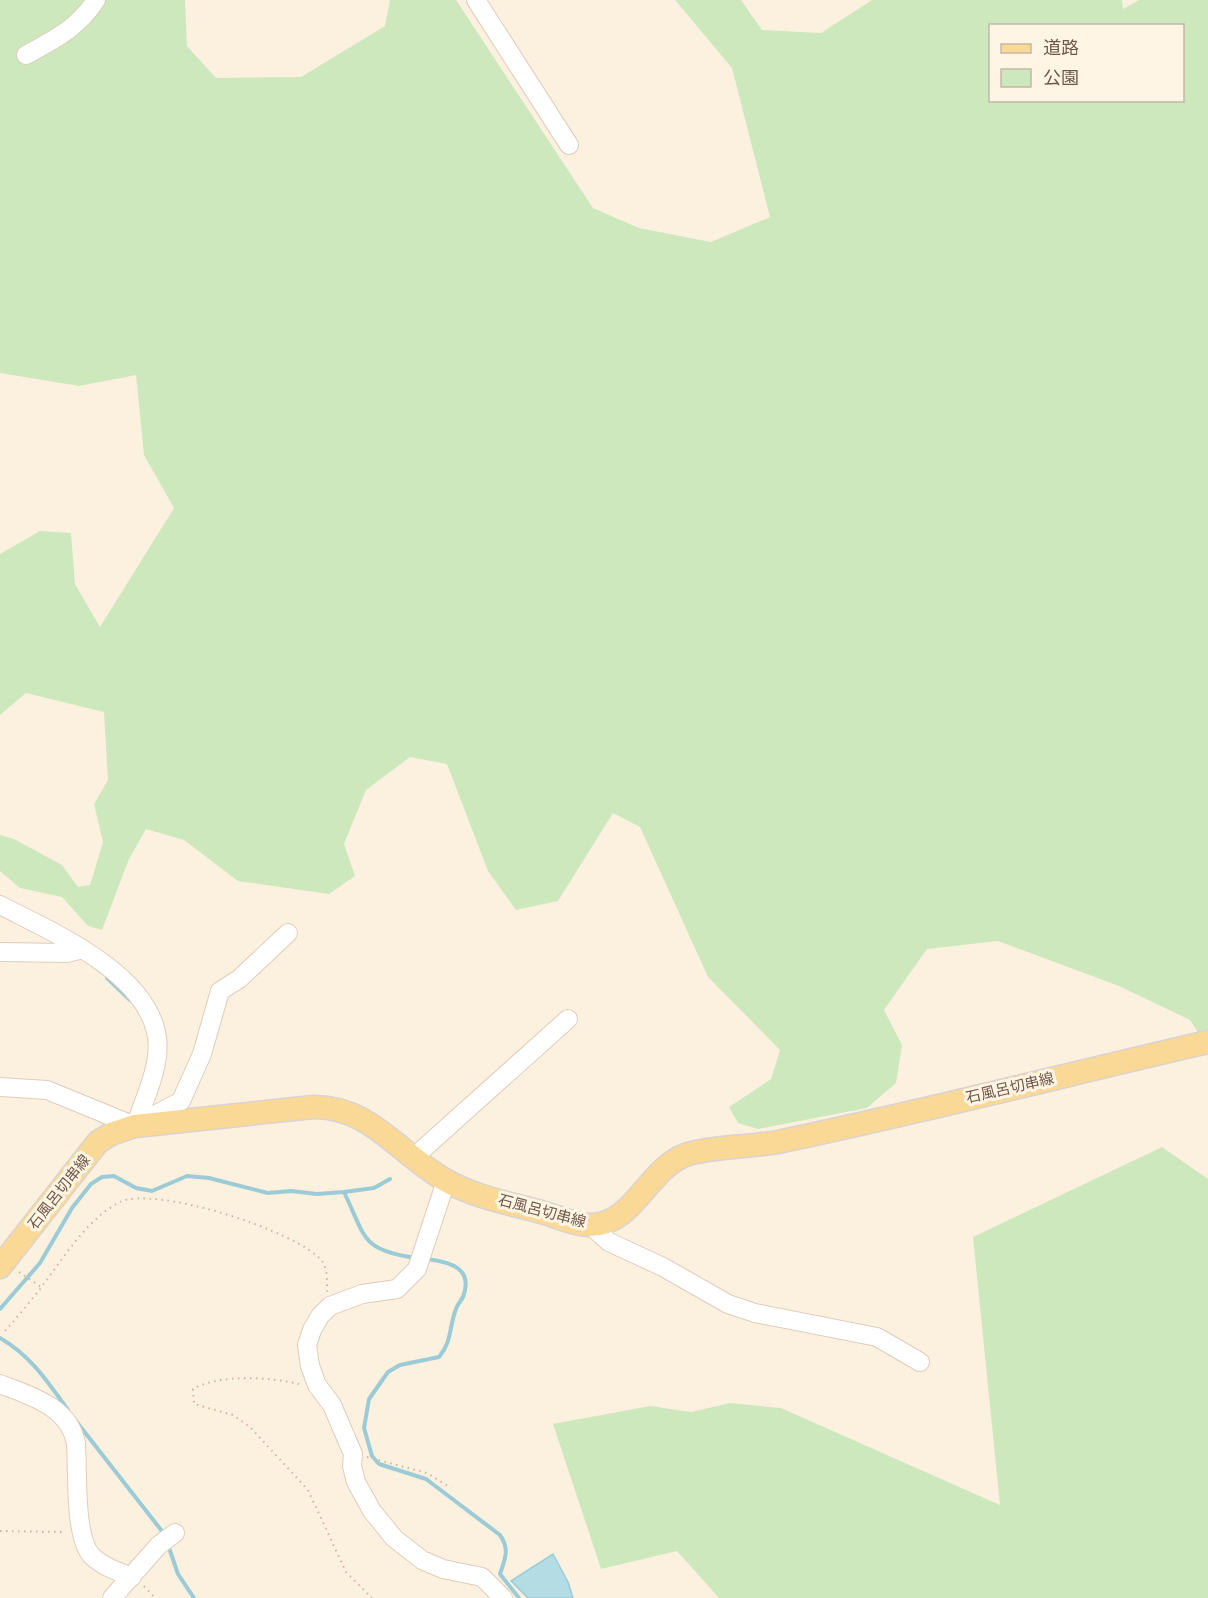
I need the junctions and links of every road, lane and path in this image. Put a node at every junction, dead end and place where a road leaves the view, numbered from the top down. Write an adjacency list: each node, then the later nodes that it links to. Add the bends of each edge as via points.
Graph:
1 (96, 0): 3 (street, via 70,31)
2 (476, 0): 4 (street)
3 (26, 55)
4 (569, 145)
5 (0, 905): 7 (street)
6 (288, 933): 12 (street, via 239,979 220,991 202,1054 181,1101)
7 (83, 949): 8 (street, via 67,953); 12 (street, via 123,982 150,1012 158,1039 153,1074)
8 (0, 952)
9 (568, 1019): 13 (street)
10 (1208, 1042): 15 (main road, 石風呂切串線, via 778,1142 691,1153 666,1165 613,1220)
11 (0, 1087): 12 (street, via 47,1090)
12 (135, 1126): 13 (main road, 石風呂切串線, via 326,1107 362,1117); 16 (main road, 石風呂切串線, via 98,1142)
13 (413, 1158): 14 (main road, 石風呂切串線)
14 (446, 1181): 15 (main road, 石風呂切串線, via 476,1194); 18 (street, via 417,1269 397,1289 362,1294)
15 (590, 1225): 20 (street, via 609,1242 663,1266 728,1304 877,1337)
16 (2, 1264): 17 (path)
17 (41, 1287): 18 (path, via 85,1229 121,1201 139,1199 191,1205 274,1230 321,1260); 19 (path)
18 (330, 1306): 22 (street, via 320,1316 308,1344)
19 (5, 1331)
20 (920, 1362)
21 (0, 1384): 26 (street, via 43,1402 65,1417 74,1432)
22 (317, 1385): 23 (street, via 332,1405); 30 (path, via 261,1378 225,1380 200,1385 193,1389 192,1398 194,1404 233,1415 250,1427 308,1490 346,1572)
23 (353, 1454): 24 (path, via 413,1467); 31 (street, via 356,1482 372,1511 394,1538 422,1560 482,1577)
24 (451, 1488)
25 (0, 1531): 26 (path)
26 (82, 1533): 28 (street, via 93,1557)
27 (175, 1533): 28 (street, via 159,1545)
28 (132, 1577): 29 (street)
29 (112, 1598)
30 (372, 1598)
31 (503, 1598)

